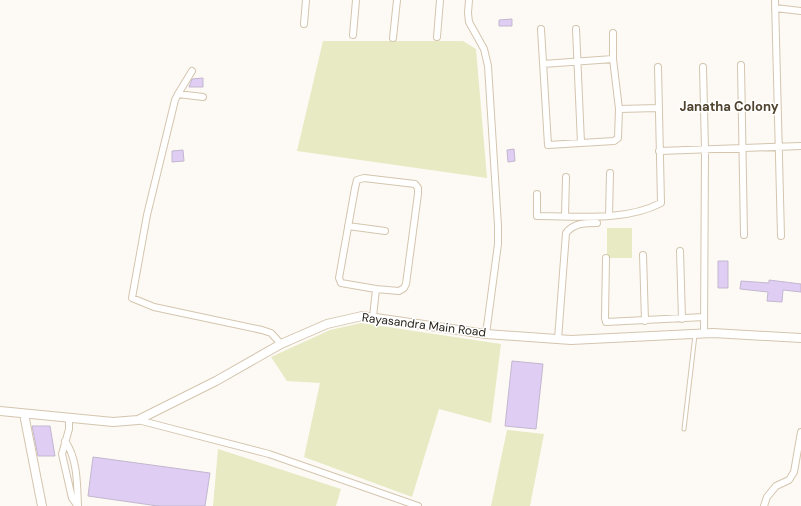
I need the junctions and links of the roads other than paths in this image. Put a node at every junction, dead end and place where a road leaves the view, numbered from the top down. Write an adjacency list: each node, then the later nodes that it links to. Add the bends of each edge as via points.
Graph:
1 (306, 0): 9 (street)
2 (356, 0): 13 (street)
3 (397, 0): 15 (street)
4 (440, 0): 14 (street)
5 (469, 0): 52 (street, via 469,22 484,49 488,66 498,226)
6 (775, 0): 7 (street)
7 (775, 8): 8 (street); 29 (street)
8 (801, 11)
9 (304, 24)
10 (541, 29): 18 (street)
11 (576, 29): 17 (street)
12 (613, 33): 16 (street)
13 (353, 35)
14 (437, 37)
15 (393, 38)
16 (613, 59): 17 (street); 26 (street)
17 (577, 61): 18 (street); 27 (street)
18 (543, 64): 27 (street, via 548,145)
19 (741, 65): 30 (street)
20 (658, 67): 25 (street)
21 (703, 67): 31 (street)
22 (192, 71): 23 (street)
23 (178, 94): 24 (street); 55 (street, via 172,109 147,215 132,298 154,307 262,330 271,333)
24 (203, 97)
25 (658, 108): 26 (street); 32 (street)
26 (619, 109): 27 (street, via 618,138 614,141)
27 (581, 143)
28 (801, 146): 29 (street)
29 (779, 147): 30 (street); 42 (street)
30 (742, 149): 31 (street); 41 (street)
31 (705, 150): 32 (street); 47 (street)
32 (659, 151): 37 (street, via 661,203 640,212)
33 (610, 173): 37 (street)
34 (566, 177): 36 (street)
35 (537, 194): 36 (street, via 537,216)
36 (565, 216): 37 (street)
37 (609, 216)
38 (596, 223): 54 (street, via 573,226 566,233)
39 (348, 226): 40 (street); 46 (street, via 339,278 341,283); 46 (street, via 357,180 364,178 415,184 418,188 404,288 398,291)
40 (384, 231)
41 (744, 235)
42 (781, 236)
43 (680, 251): 49 (street)
44 (643, 255): 50 (street)
45 (606, 258): 50 (street, via 606,322)
46 (376, 289): 48 (street)
47 (704, 317): 49 (street); 51 (street)
48 (373, 318): 52 (street, Rayasandra Main Road); 55 (street, Rayasandra Main Road, via 344,318)
49 (682, 319): 50 (street)
50 (645, 321)
51 (700, 333): 53 (street, Rayasandra Main Road); 54 (street, Rayasandra Main Road); 60 (lane)
52 (486, 334): 54 (street, Rayasandra Main Road)
53 (801, 338)
54 (558, 340)
55 (281, 344): 59 (street, Rayasandra Main Road, via 216,382)
56 (0, 411): 57 (street, Rayasandra Main Road)
57 (24, 414): 58 (street, Rayasandra Main Road); 63 (street)
58 (69, 418): 59 (street, Rayasandra Main Road, via 113,422); 62 (street)
59 (138, 420): 65 (street, via 269,454)
60 (684, 429)
61 (801, 432): 66 (street, via 794,472 789,480 776,486 767,497)
62 (65, 442): 64 (street, via 71,450 79,497); 64 (street, via 62,454 72,498)
63 (42, 506)
64 (78, 506)
65 (418, 506)
66 (764, 506)

